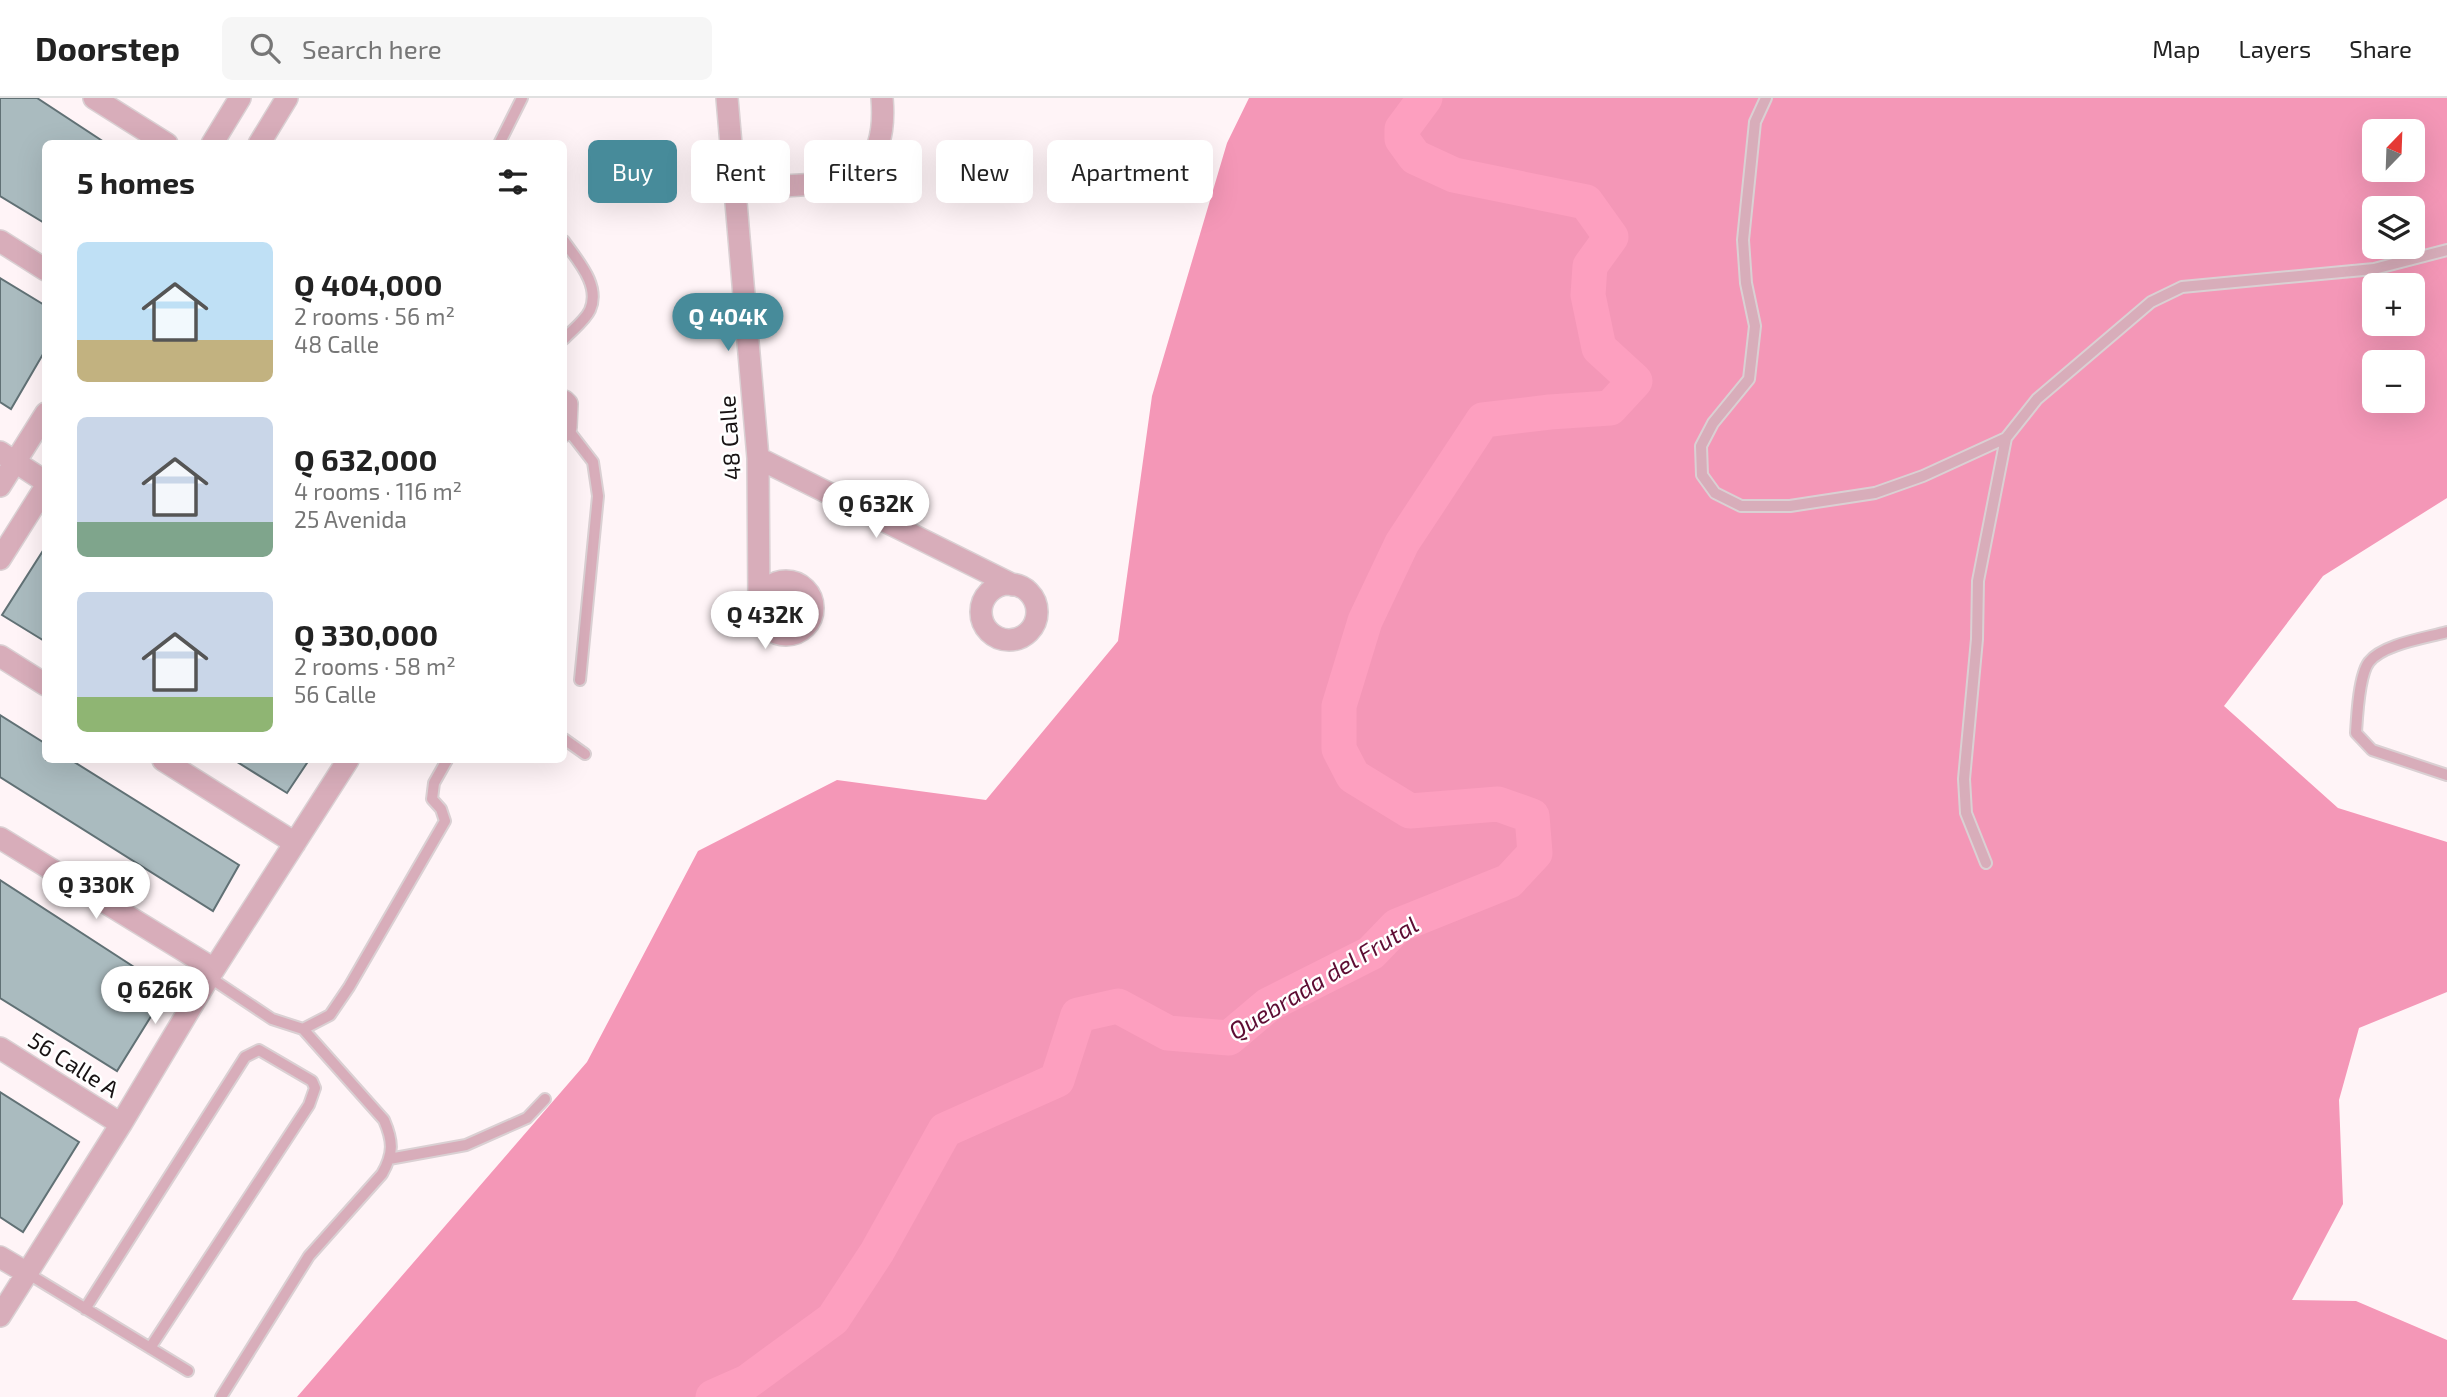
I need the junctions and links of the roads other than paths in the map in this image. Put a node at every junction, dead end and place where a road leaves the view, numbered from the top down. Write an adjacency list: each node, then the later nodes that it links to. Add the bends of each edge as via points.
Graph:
1 (94, 98): 8 (street)
2 (240, 98): 9 (street)
3 (287, 98): 10 (street)
4 (522, 98): 11 (lane)
5 (727, 98): 12 (street, 48 Calle)
6 (882, 98): 13 (street, via 882,139 864,172 852,182)
7 (1766, 98): 22 (lane, via 1755,122 1743,240 1754,350 1749,379 1713,423 1701,446 1702,475 1715,493 1741,506 1790,506 1875,493)
8 (161, 140)
9 (214, 140)
10 (261, 140)
11 (501, 140)
12 (730, 140)
13 (790, 186)
14 (735, 203): 24 (street, 48 Calle)
15 (0, 241): 18 (street)
16 (567, 245): 19 (lane, via 589,276 592,301 589,312)
17 (2447, 250): 22 (lane, via 2374,269 2182,287 2151,302 2037,399)
18 (42, 267)
19 (567, 336)
20 (42, 418): 23 (street)
21 (567, 431): 33 (lane, via 593,462 598,496)
22 (2006, 438): 43 (lane, via 1978,581 1964,779 1966,813)
23 (8, 456): 25 (street); 26 (street)
24 (758, 458): 29 (street); 30 (street, 48 Calle)
25 (42, 481)
26 (0, 486)
27 (42, 491): 28 (street)
28 (0, 559)
29 (1013, 585)
30 (759, 608)
31 (2447, 632): 40 (lane, via 2387,649 2369,662 2356,733 2372,750)
32 (0, 656): 34 (street)
33 (580, 680)
34 (42, 682)
35 (567, 740): 36 (lane)
36 (585, 754)
37 (168, 763): 42 (street)
38 (346, 763): 42 (street)
39 (445, 763): 45 (lane, via 434,783 432,799 445,821 337,1006 330,1015)
40 (2447, 775)
41 (0, 838): 44 (street)
42 (295, 844): 44 (street)
43 (1986, 863)
44 (212, 973): 45 (lane, via 272,1019); 48 (street)
45 (303, 1029): 49 (lane, via 384,1120 392,1138)
46 (0, 1048): 48 (street, 56 Calle A)
47 (545, 1099): 49 (lane, via 527,1118 466,1145)
48 (121, 1124): 51 (street)
49 (389, 1159): 56 (lane, via 382,1174 309,1256)
50 (0, 1257): 51 (street)
51 (27, 1273): 52 (lane); 53 (street)
52 (85, 1309): 54 (lane); 54 (lane, via 245,1057 259,1050 312,1081 315,1088 309,1105)
53 (0, 1316)
54 (150, 1348): 55 (lane)
55 (188, 1371)
56 (221, 1397)

